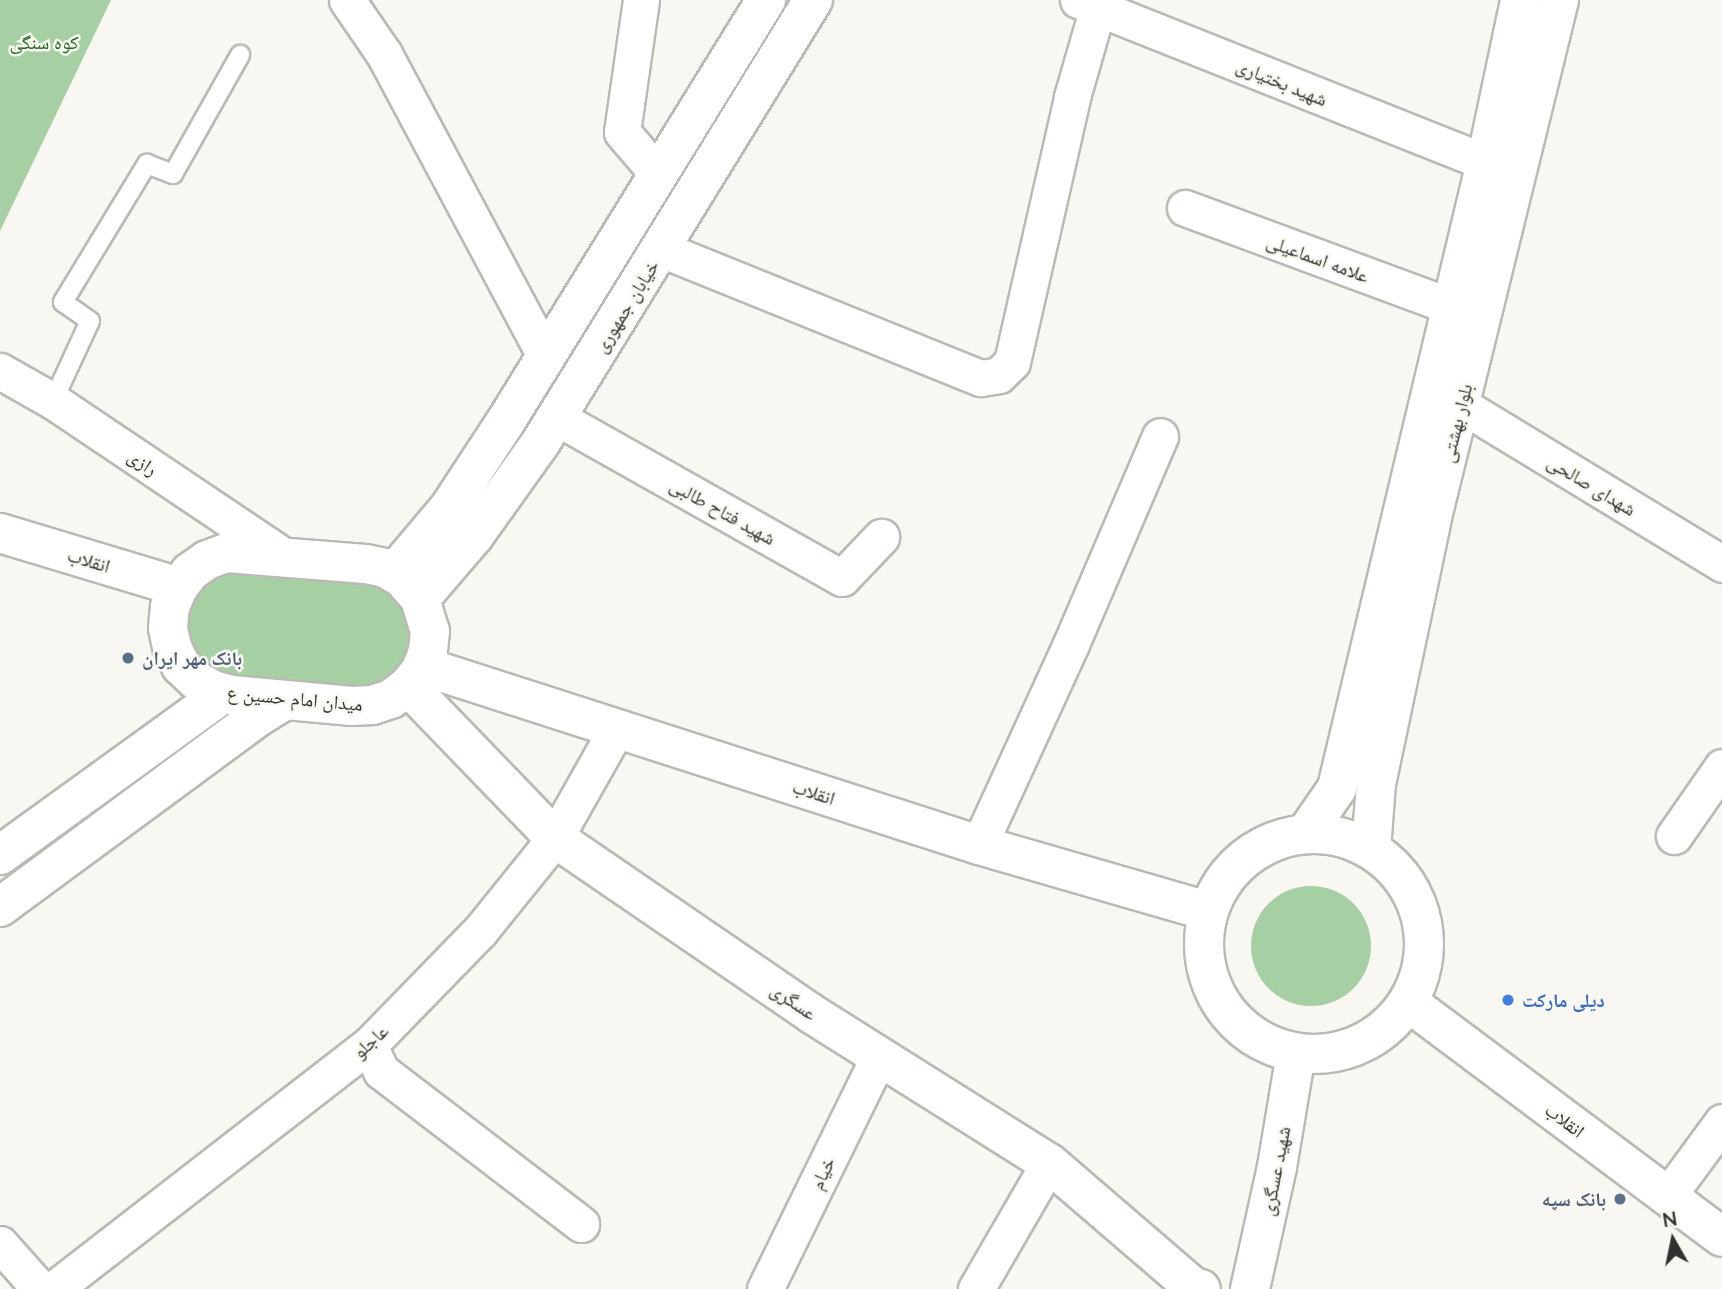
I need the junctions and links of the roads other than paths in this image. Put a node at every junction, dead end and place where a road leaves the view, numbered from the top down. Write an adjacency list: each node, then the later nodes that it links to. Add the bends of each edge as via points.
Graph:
1 (347, 0): 14 (street, via 384,54)
2 (641, 0): 10 (street, via 622,132)
3 (766, 0): 10 (main road)
4 (813, 0): 12 (main road, خیابان جمهوری)
5 (1520, 0): 9 (main road, بلوار بهشتی)
6 (1559, 0): 17 (main road, بلوار بهشتی)
7 (1091, 3): 9 (street, شهید بختیاری); 12 (street, via 1012,362 999,375 981,378)
8 (240, 55): 16 (lane, via 173,174 147,164 63,302 90,321)
9 (1486, 162): 13 (main road, بلوار بهشتی)
10 (658, 174): 14 (main road)
11 (1185, 208): 13 (street, علامه اسماعیلی)
12 (661, 250): 18 (main road, خیابان جمهوری)
13 (1452, 307): 31 (main road, بلوار بهشتی, via 1337,788)
14 (546, 357): 24 (main road, via 449,508)
15 (0, 371): 16 (street, رازی)
16 (53, 401): 22 (street, رازی)
17 (1461, 405): 23 (street, شهدای صالحی); 35 (main road, بلوار بهشتی, via 1376,784)
18 (556, 417): 21 (street, شهید فتاح طالبی, via 842,578); 24 (main road, خیابان جمهوری, via 474,536)
19 (1160, 436): 34 (street)
20 (0, 533): 25 (main road, انقلاب)
21 (881, 537)
22 (284, 556): 24 (main road, میدان امام حسین ع, via 366,564); 25 (main road, میدان امام حسین ع, via 226,554 207,560)
23 (1722, 564)
24 (407, 586): 26 (main road, via 430,631)
25 (179, 587): 27 (main road, میدان امام حسین ع, via 170,607 172,648 181,666 196,680)
26 (415, 676): 28 (main road, میدان امام حسین ع, via 391,699 372,705); 29 (main road, انقلاب); 33 (main road, عسگری)
27 (224, 693): 28 (main road, میدان امام حسین ع); 36 (main road)
28 (285, 700): 37 (main road)
29 (617, 728): 33 (street, عاجلو); 34 (main road, انقلاب)
30 (1722, 767): 32 (street)
31 (1306, 833): 35 (main road, via 1340,836); 38 (main road, via 1273,840 1245,857 1222,881)
32 (1674, 836)
33 (555, 838): 40 (street, عاجلو, via 480,931); 42 (main road, عسگری)
34 (979, 845): 38 (main road, انقلاب)
35 (1371, 849): 39 (main road, via 1398,872 1416,901 1425,935 1422,970)
36 (0, 855)
37 (0, 907)
38 (1207, 911): 41 (main road, via 1202,948 1210,986 1230,1017 1260,1041)
39 (1409, 1002): 41 (main road, via 1387,1027 1360,1045 1329,1054); 45 (main road, انقلاب)
40 (369, 1045): 46 (street, via 381,1071); 50 (street, عاجلو)
41 (1296, 1053): 54 (main road, شهید عسگری)
42 (879, 1056): 44 (main road, عسگری); 51 (street, خیام)
43 (1722, 1122): 45 (street)
44 (1049, 1163): 52 (street); 53 (main road, عسگری, via 1193,1287)
45 (1667, 1197): 47 (main road, انقلاب)
46 (581, 1224)
47 (1722, 1237)
48 (0, 1244): 49 (street)
49 (40, 1289)
50 (54, 1289)
51 (765, 1289)
52 (976, 1289)
53 (1201, 1289)
54 (1251, 1289)

